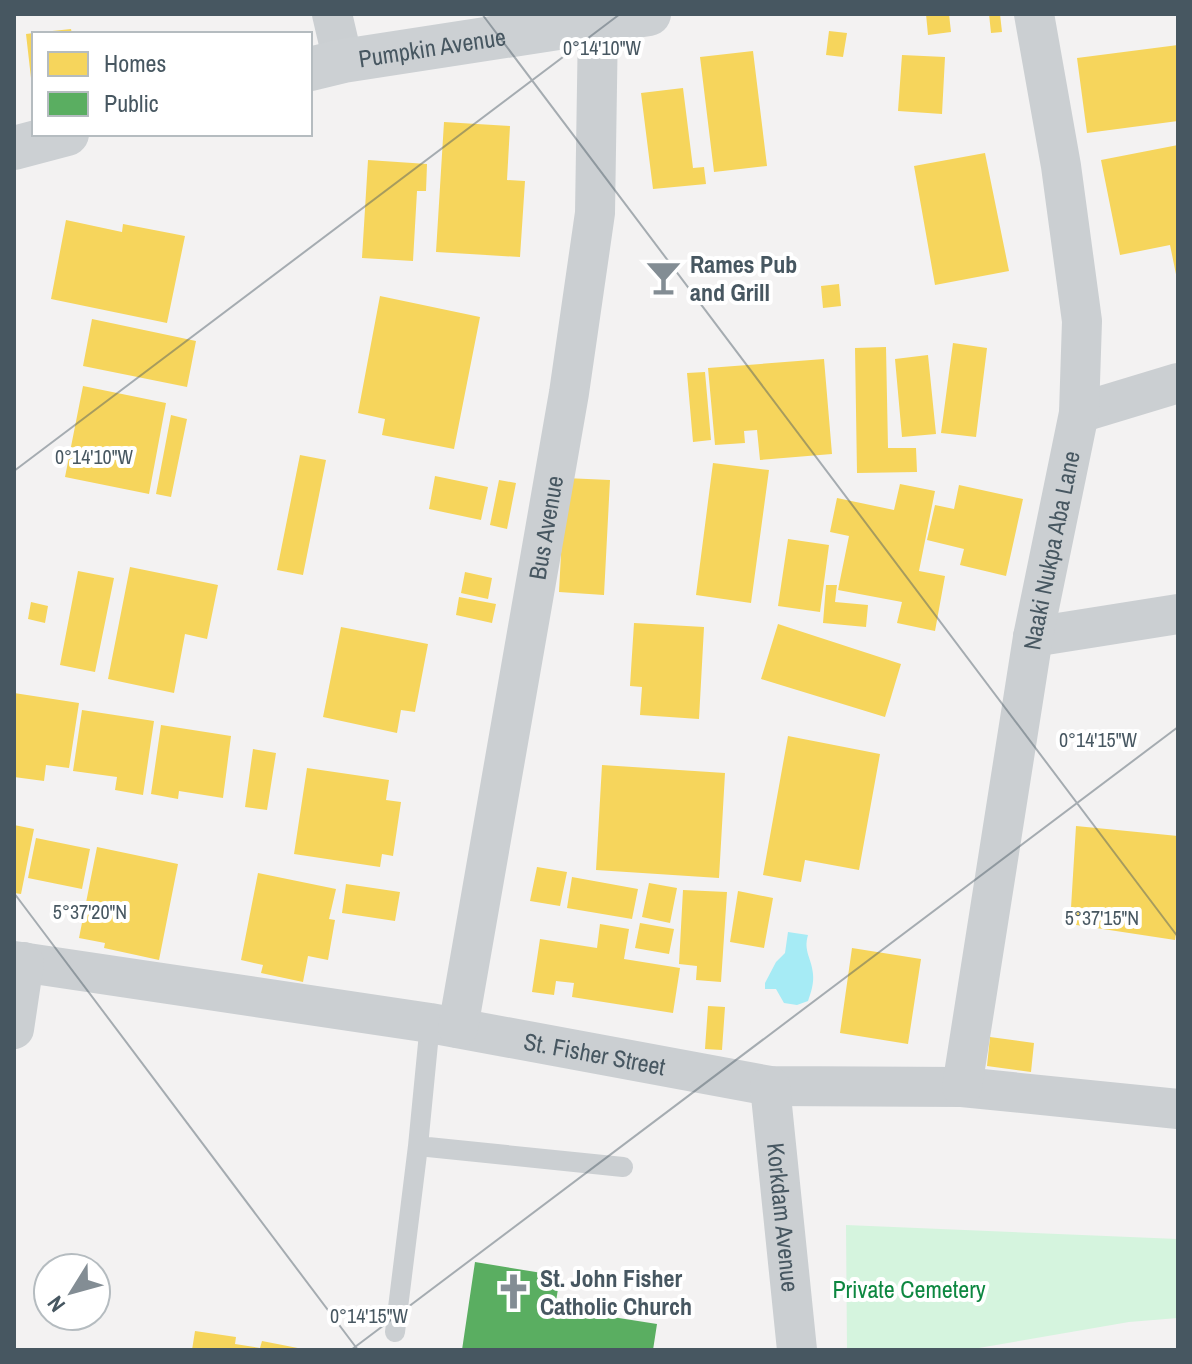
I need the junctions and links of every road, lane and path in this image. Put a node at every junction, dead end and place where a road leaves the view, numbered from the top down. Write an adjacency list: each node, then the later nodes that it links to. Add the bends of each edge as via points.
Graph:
1 (332, 14): 5 (street)
2 (649, 14): 4 (street, Pumpkin Avenue)
3 (1034, 14): 9 (street, Naaki Nukpa Aba Lane, via 1082,321)
4 (598, 23): 5 (street, Pumpkin Avenue); 13 (street, Bus Avenue, via 595,213 569,393)
5 (326, 65)
6 (59, 136): 7 (street)
7 (14, 148)
8 (1178, 383): 9 (street)
9 (1079, 413): 11 (street, Naaki Nukpa Aba Lane)
10 (1178, 614): 11 (street)
11 (1033, 637): 16 (street, Naaki Nukpa Aba Lane)
12 (19, 961): 13 (street, St. Fisher Street); 14 (street)
13 (444, 1025): 15 (street, St. Fisher Street); 18 (lane)
14 (14, 1029)
15 (770, 1086): 16 (street, St. Fisher Street); 21 (street, Korkdam Avenue)
16 (962, 1087): 17 (street, St. Fisher Street)
17 (1178, 1109)
18 (418, 1146): 19 (lane); 20 (lane)
19 (623, 1167)
20 (395, 1332)
21 (797, 1350)

